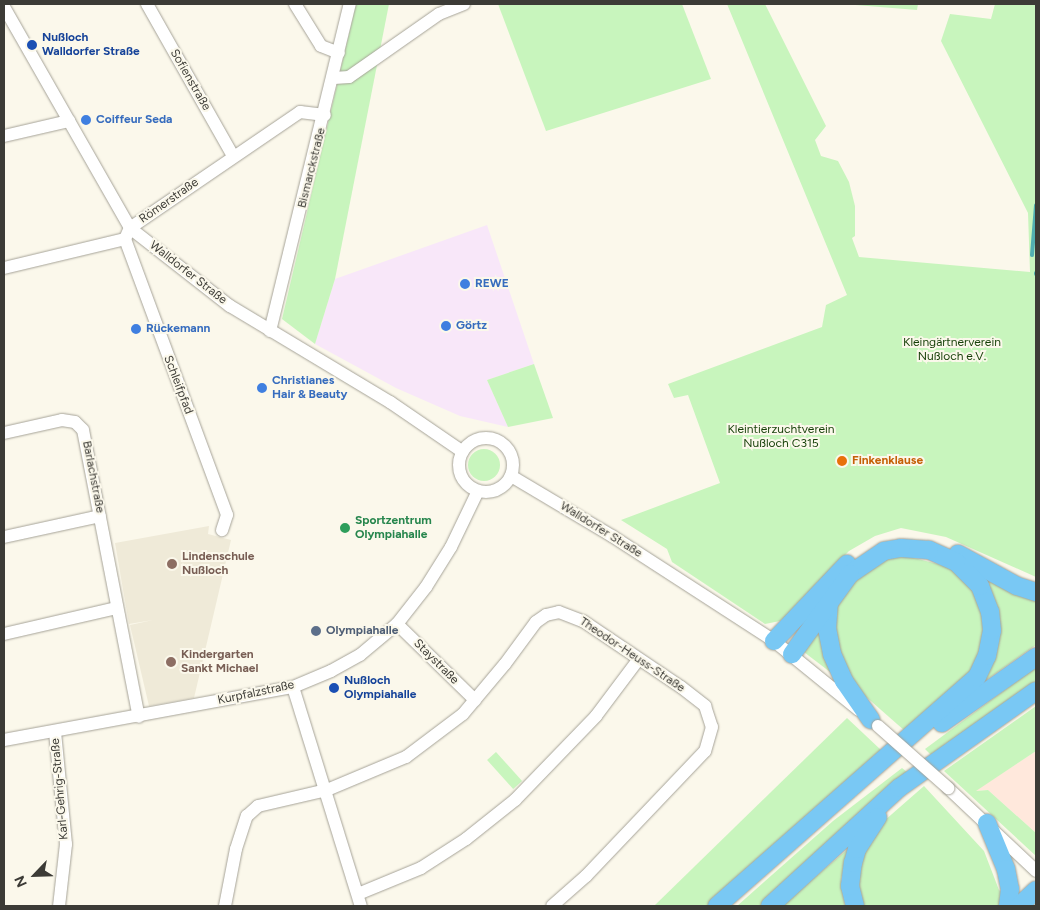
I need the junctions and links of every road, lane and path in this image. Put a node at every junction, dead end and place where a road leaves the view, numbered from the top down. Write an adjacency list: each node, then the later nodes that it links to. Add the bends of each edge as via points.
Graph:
1 (147, 4): 11 (street, Sofienstraße)
2 (295, 4): 6 (street, via 321,46)
3 (350, 4): 6 (street, Bismarckstraße)
4 (464, 4): 7 (street, via 439,14 349,76)
5 (4, 7): 9 (street, Walldorfer Straße)
6 (339, 53): 7 (street, Bismarckstraße)
7 (334, 78): 8 (street, Bismarckstraße)
8 (325, 115): 11 (street, Römerstraße, via 300,112); 14 (street, Bismarckstraße)
9 (68, 121): 10 (street); 12 (street, Walldorfer Straße)
10 (4, 136)
11 (233, 156): 12 (street, Römerstraße)
12 (127, 233): 13 (street, Römerstraße); 14 (street, Walldorfer Straße); 20 (street, Schleifpfad, via 228,515)
13 (4, 268)
14 (270, 331): 16 (street, Walldorfer Straße, via 390,402)
15 (4, 433): 19 (street, Barlachstraße, via 57,421 75,422 85,434)
16 (463, 452): 17 (street, via 475,441 496,441 511,455); 18 (street, via 461,475)
17 (511, 476): 18 (street, via 500,488); 27 (street, Walldorfer Straße)
18 (478, 491): 25 (street, Kurpfalzstraße, via 451,547 426,588)
19 (100, 516): 21 (street); 24 (street, Barlachstraße)
20 (222, 530)
21 (4, 537)
22 (1036, 592): 27 (highway, via 1018,586 946,548 922,542 898,542 867,551 845,566)
23 (829, 600): 28 (highway); 35 (highway, via 827,628 832,654 844,681); 40 (highway, via 850,574 870,558 901,548 929,550 956,562 980,586 990,612 992,630 987,656 977,677)
24 (117, 608): 26 (street); 34 (street, Barlachstraße)
25 (397, 624): 31 (street, Kurpfalzstraße, via 360,655); 33 (street, Staystraße)
26 (4, 634)
27 (774, 641): 28 (street, Walldorfer Straße)
28 (792, 654): 35 (street, Walldorfer Straße)
29 (1036, 657): 40 (highway, via 943,722)
30 (638, 660): 33 (street, Theodor-Heuss-Straße, via 570,615 546,615 536,622); 44 (street, via 596,716 515,800 466,839 421,868); 47 (street, Theodor-Heuss-Straße, via 705,706 712,727 709,745 586,876)
31 (293, 686): 34 (street, Kurpfalzstraße); 39 (street)
32 (1036, 691): 38 (highway)
33 (475, 700): 39 (street, Theodor-Heuss-Straße, via 456,721 406,757)
34 (139, 717): 36 (street, Kurpfalzstraße)
35 (874, 723): 41 (street, Walldorfer Straße, bridge)
36 (54, 732): 37 (street, Kurpfalzstraße); 45 (street, Karl-Gehrig-Straße, via 66,844)
37 (4, 740)
38 (899, 788): 49 (highway); 50 (highway, via 857,849 850,886)
39 (327, 790): 44 (street); 46 (street, Theodor-Heuss-Straße, via 272,801 258,806 247,816 236,849)
40 (827, 812): 48 (highway)
41 (987, 823): 42 (street, Walldorfer Straße); 51 (highway, via 1006,869 1010,889)
42 (1036, 871)
43 (1036, 890): 52 (highway)
44 (360, 900)
45 (59, 906)
46 (225, 906)
47 (552, 906)
48 (717, 906)
49 (770, 906)
50 (855, 906)
51 (1008, 906)
52 (1018, 906)

